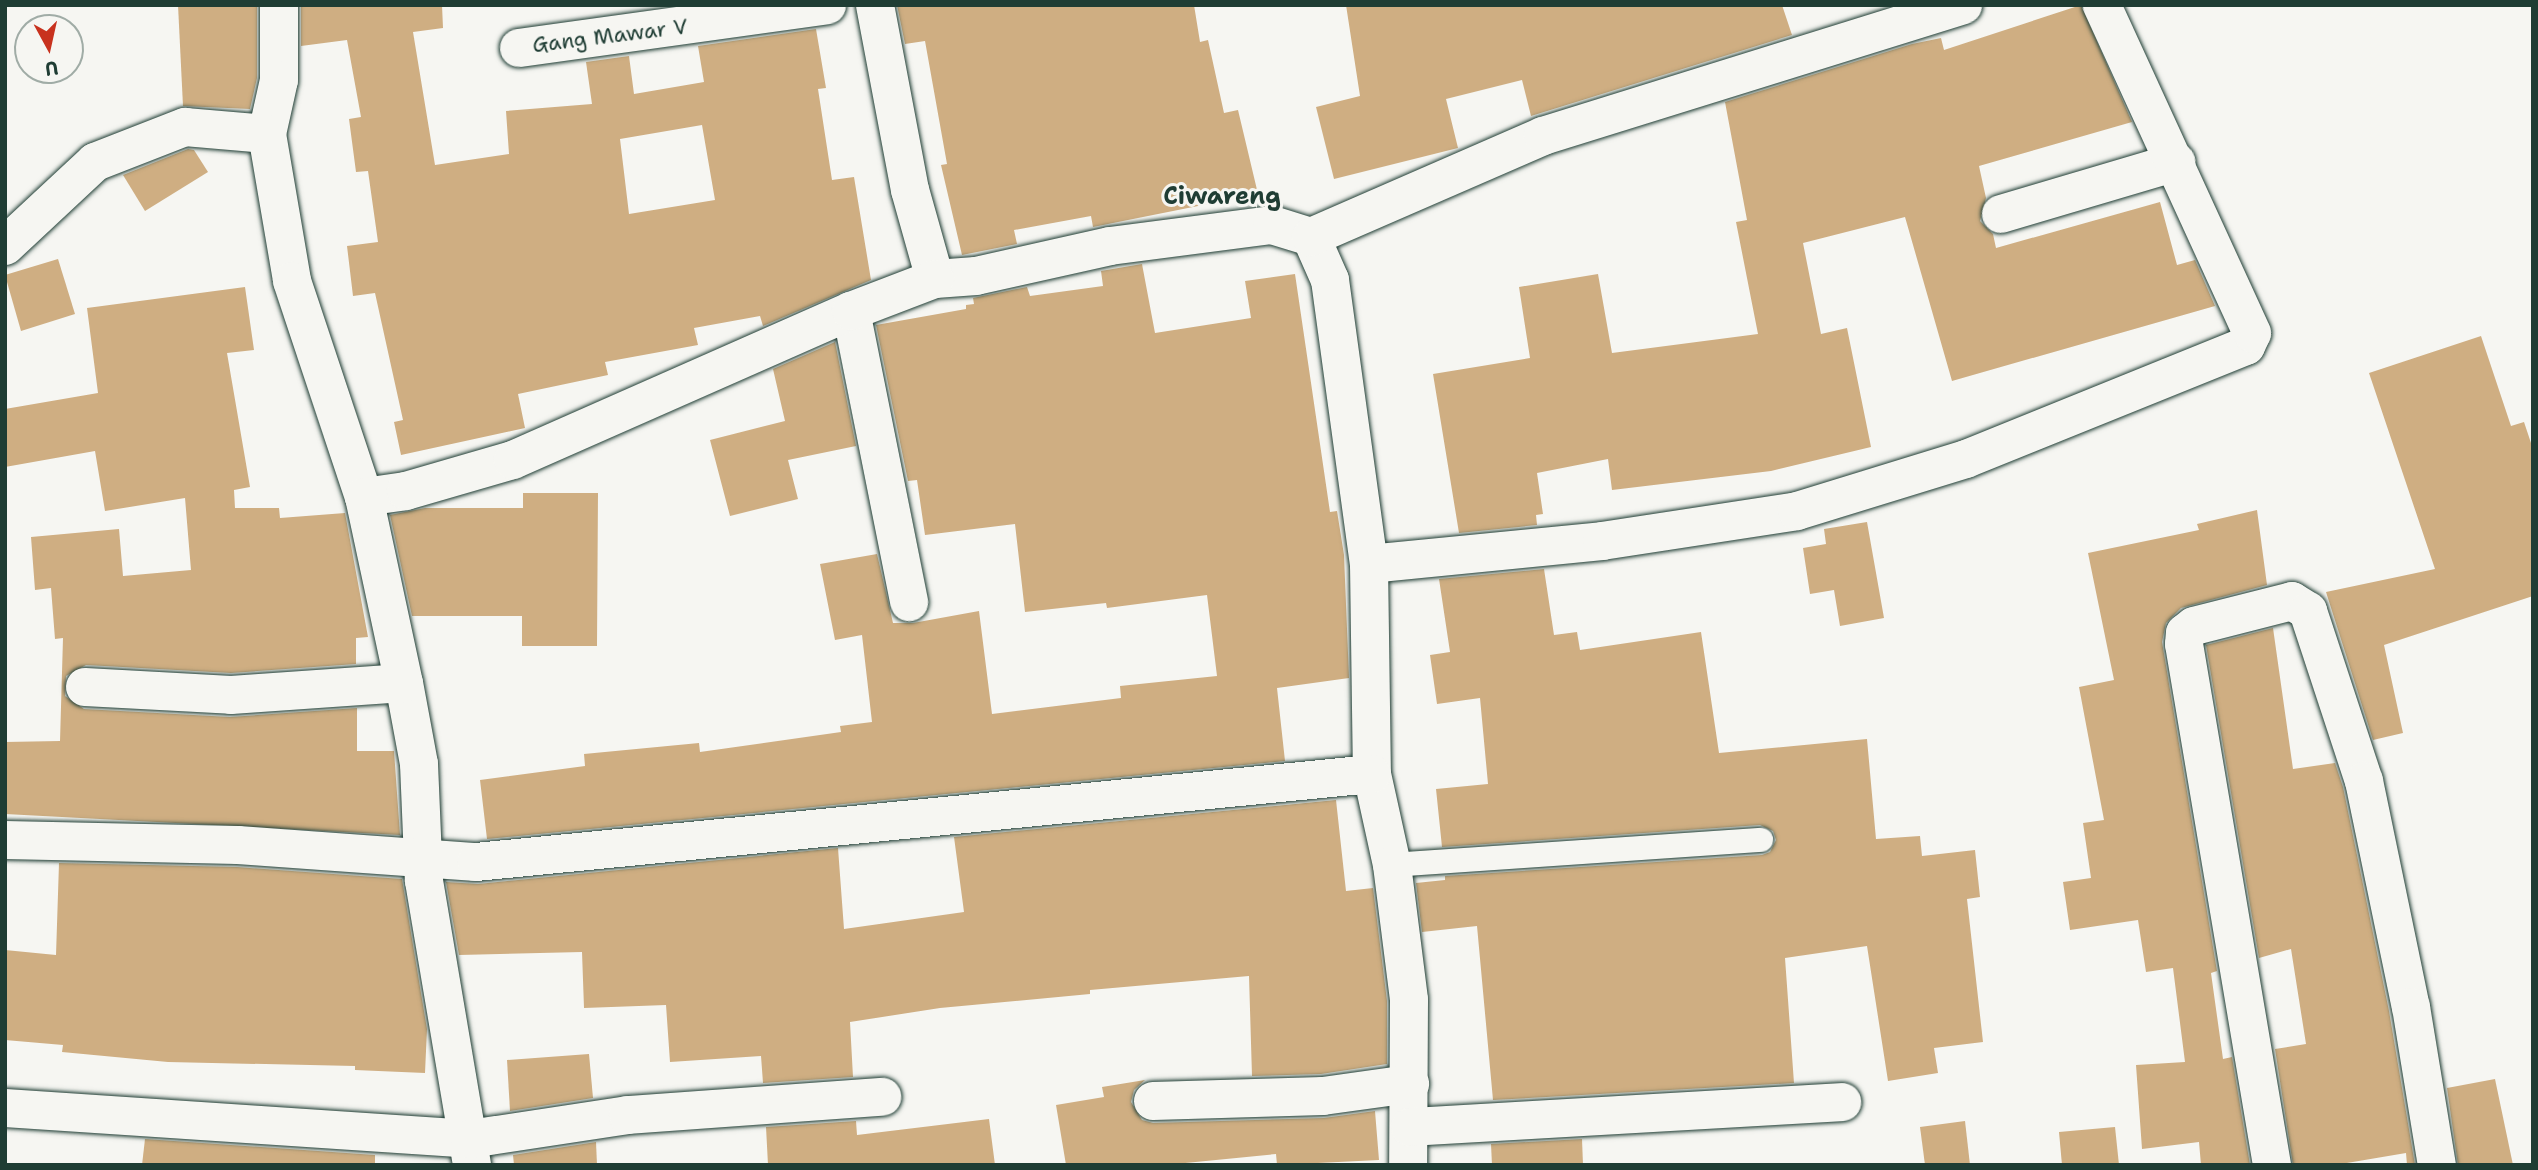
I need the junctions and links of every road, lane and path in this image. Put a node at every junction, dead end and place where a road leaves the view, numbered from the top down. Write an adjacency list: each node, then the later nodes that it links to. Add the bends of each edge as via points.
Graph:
1 (279, 5): 7 (street, via 279,80)
2 (827, 5): 6 (street, Gang Mawar V)
3 (875, 5): 12 (street, via 910,190)
4 (1963, 5): 10 (street, via 1543,136)
5 (2102, 5): 8 (street)
6 (519, 48)
7 (267, 134): 11 (street, via 185,127 94,162); 14 (street, via 292,281)
8 (2176, 162): 9 (street); 15 (street, via 2252,333 2246,346 2223,359 1966,459 1797,511 1602,541)
9 (2001, 214)
10 (1311, 237): 12 (street, via 1272,225 1110,246 976,276); 15 (street, via 1330,279)
11 (5, 246)
12 (935, 279): 13 (street)
13 (851, 311): 14 (street, via 513,460 406,491); 16 (street)
14 (364, 497): 17 (street)
15 (1368, 564): 19 (street)
16 (909, 602)
17 (404, 683): 18 (street, via 231,695); 22 (street, via 419,764)
18 (85, 687)
19 (1372, 774): 22 (street, via 594,854 476,862); 23 (street)
20 (5, 839): 22 (street, via 238,845)
21 (1761, 840): 23 (lane)
22 (425, 859): 30 (street, via 424,881 448,1039)
23 (1392, 864): 24 (street, via 1409,1000)
24 (1410, 1084): 26 (street, via 1323,1096); 29 (street)
25 (882, 1097): 30 (street, via 628,1115)
26 (1153, 1101)
27 (1842, 1102): 29 (street)
28 (5, 1108): 30 (street)
29 (1410, 1127): 31 (street)
30 (471, 1152)
31 (1408, 1165)
32 (2272, 1165): 33 (street, via 2184,644 2185,633 2194,626 2292,601 2308,611 2364,781 2411,1007)
33 (2437, 1165)

